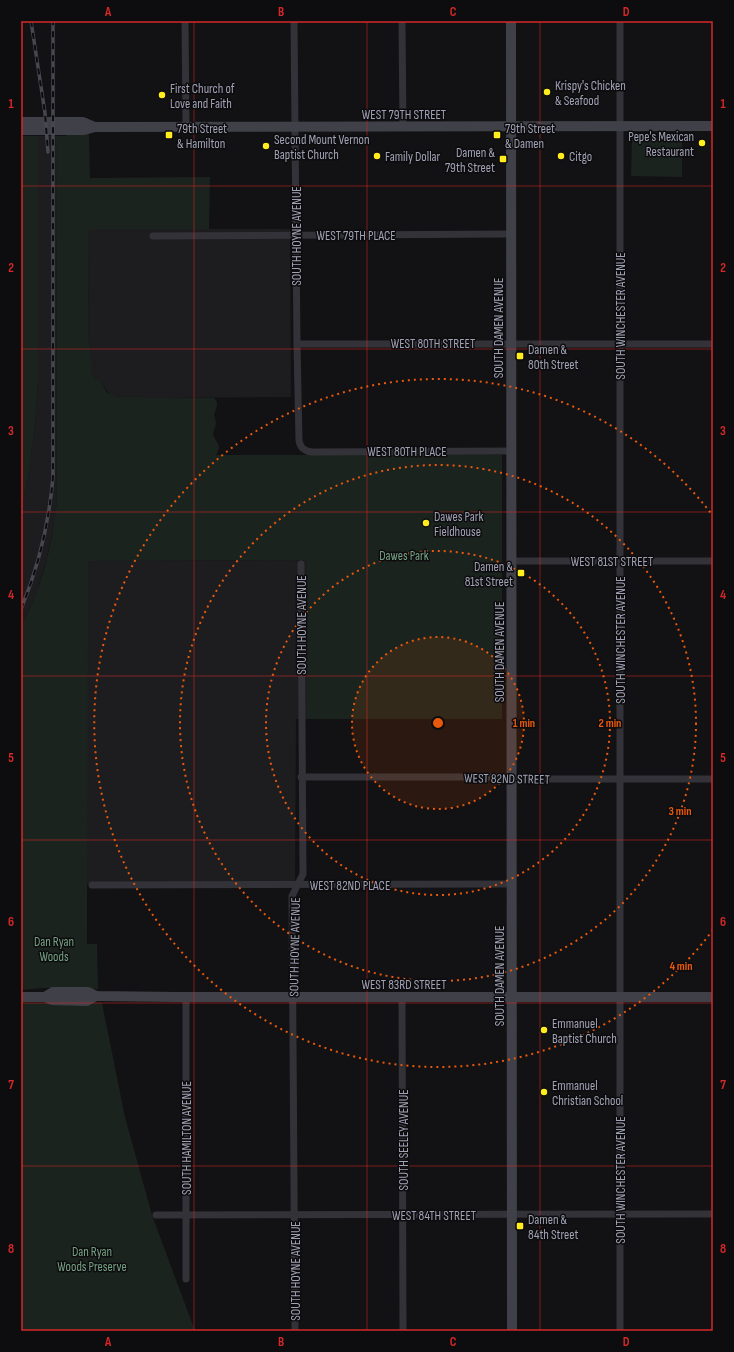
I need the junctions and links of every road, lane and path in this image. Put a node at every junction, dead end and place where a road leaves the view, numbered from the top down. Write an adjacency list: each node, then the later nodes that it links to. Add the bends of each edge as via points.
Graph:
1 (186, 21): 11 (street)
2 (294, 21): 12 (street, SOUTH HOYNE AVENUE)
3 (402, 21): 13 (street)
4 (511, 21): 7 (street, SOUTH DAMEN AVENUE)
5 (620, 21): 8 (street, SOUTH WINCHESTER AVENUE)
6 (21, 122): 10 (street, WEST 79TH STREET, via 83,122)
7 (511, 126): 8 (street, WEST 79TH STREET); 13 (street, WEST 79TH STREET); 15 (street, SOUTH DAMEN AVENUE)
8 (620, 126): 9 (street, WEST 79TH STREET); 20 (street, SOUTH WINCHESTER AVENUE)
9 (713, 126)
10 (95, 127): 11 (street, WEST 79TH STREET); 14 (street, WEST 79TH STREET, via 84,130)
11 (186, 127): 12 (street, WEST 79TH STREET)
12 (295, 127): 13 (street, WEST 79TH STREET); 17 (street, SOUTH HOYNE AVENUE)
13 (403, 127)
14 (21, 130)
15 (511, 234): 17 (street, WEST 79TH PLACE); 19 (street, SOUTH DAMEN AVENUE)
16 (153, 236): 17 (street, WEST 79TH PLACE)
17 (296, 236): 18 (street, SOUTH HOYNE AVENUE)
18 (297, 344): 19 (street, WEST 80TH STREET); 22 (street, SOUTH HOYNE AVENUE, via 299,440)
19 (512, 344): 20 (street, WEST 80TH STREET); 23 (street, SOUTH DAMEN AVENUE)
20 (620, 344): 21 (street, WEST 80TH STREET); 25 (street, SOUTH WINCHESTER AVENUE)
21 (713, 344)
22 (304, 450): 23 (street, WEST 80TH PLACE)
23 (512, 451): 24 (street, SOUTH DAMEN AVENUE)
24 (512, 561): 25 (street, WEST 81ST STREET); 29 (street, SOUTH DAMEN AVENUE)
25 (620, 561): 26 (street, WEST 81ST STREET); 30 (street, SOUTH WINCHESTER AVENUE)
26 (713, 561)
27 (301, 564): 28 (street, SOUTH HOYNE AVENUE)
28 (301, 777): 29 (street, WEST 82ND STREET); 34 (street, SOUTH HOYNE AVENUE, via 303,874)
29 (512, 777): 30 (street, WEST 82ND STREET); 32 (street, SOUTH DAMEN AVENUE)
30 (620, 779): 31 (street, WEST 82ND STREET); 40 (street, SOUTH WINCHESTER AVENUE)
31 (713, 779)
32 (512, 884): 34 (street, WEST 82ND PLACE); 39 (street, SOUTH DAMEN AVENUE)
33 (92, 885): 34 (street, WEST 82ND PLACE)
34 (297, 885): 37 (street, SOUTH HOYNE AVENUE, via 292,896)
35 (21, 997): 36 (street, WEST 83RD STREET, via 45,997 52,992 88,992 96,996)
36 (186, 997): 37 (street, WEST 83RD STREET); 45 (street, SOUTH HAMILTON AVENUE)
37 (293, 997): 38 (street, WEST 83RD STREET); 46 (street, SOUTH HOYNE AVENUE)
38 (402, 997): 39 (street, WEST 83RD STREET); 47 (street, SOUTH SEELEY AVENUE)
39 (512, 997): 40 (street, WEST 83RD STREET); 48 (street, SOUTH DAMEN AVENUE)
40 (620, 997): 41 (street, WEST 83RD STREET); 42 (street, SOUTH WINCHESTER AVENUE)
41 (713, 997)
42 (620, 1214): 43 (street, WEST 84TH STREET); 48 (street, WEST 84TH STREET); 53 (street, SOUTH WINCHESTER AVENUE)
43 (713, 1214)
44 (156, 1215): 45 (street, WEST 84TH STREET)
45 (186, 1215): 46 (street, WEST 84TH STREET); 49 (street, SOUTH HAMILTON AVENUE)
46 (295, 1215): 47 (street, WEST 84TH STREET); 50 (street, SOUTH HOYNE AVENUE)
47 (403, 1215): 48 (street, WEST 84TH STREET); 51 (street, SOUTH SEELEY AVENUE)
48 (512, 1215): 52 (street, SOUTH DAMEN AVENUE)
49 (186, 1279)
50 (295, 1331)
51 (403, 1331)
52 (512, 1331)
53 (620, 1331)

